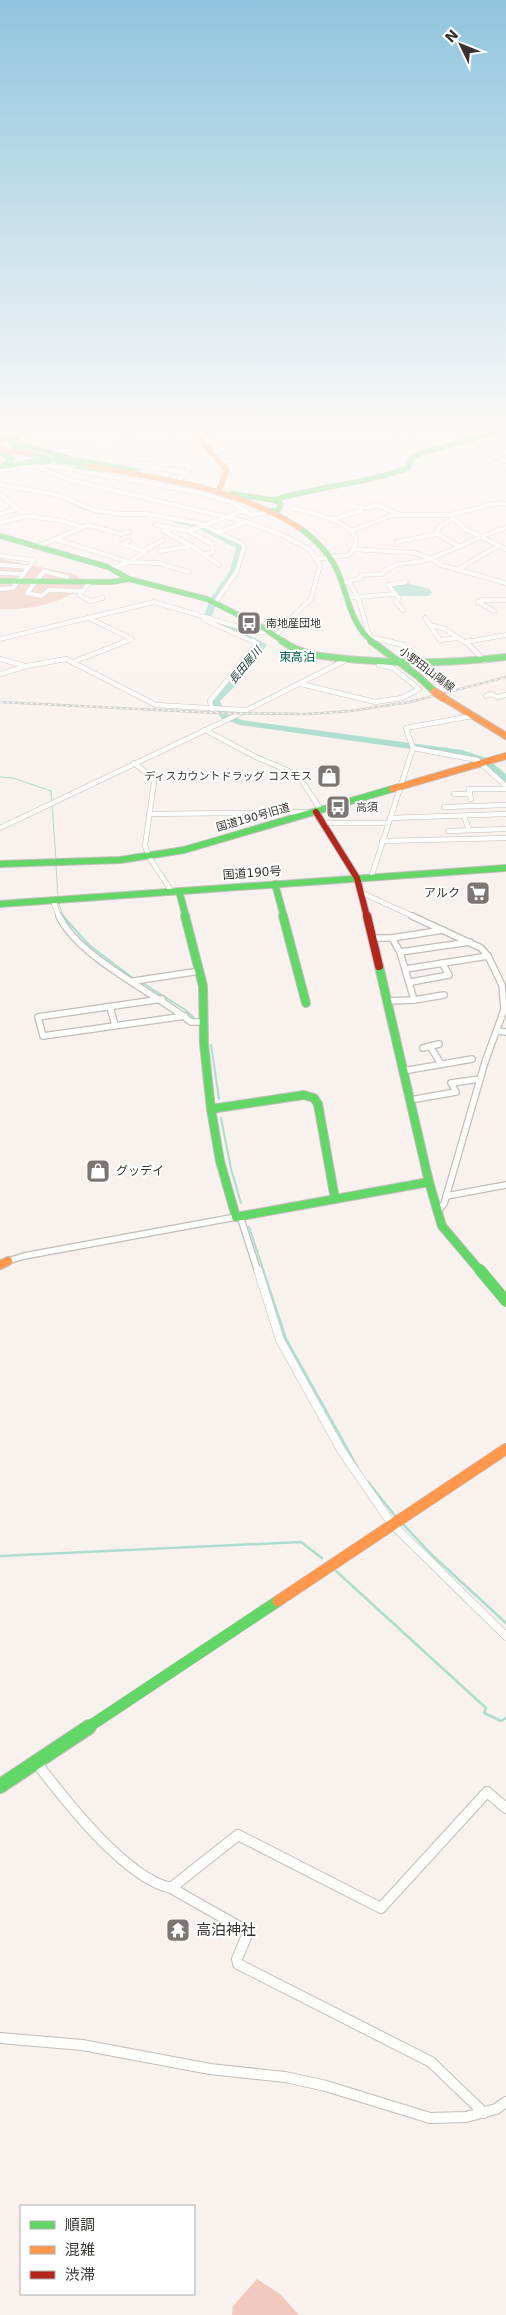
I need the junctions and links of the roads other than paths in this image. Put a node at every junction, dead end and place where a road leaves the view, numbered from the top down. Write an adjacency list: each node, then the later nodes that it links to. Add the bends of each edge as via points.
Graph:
1 (0, 536): 19 (main road)
2 (62, 536): 12 (street)
3 (173, 536): 16 (street)
4 (197, 536): 24 (street, via 212,544 213,552)
5 (227, 536): 51 (street, via 244,546 237,571)
6 (286, 536): 26 (street)
7 (304, 536): 26 (main road, 小野田山陽線)
8 (353, 536): 20 (street, via 356,542)
9 (427, 536): 15 (street)
10 (441, 536): 17 (street)
11 (481, 536): 17 (street); 18 (street)
12 (55, 539): 19 (street); 28 (street)
13 (163, 540): 22 (street)
14 (129, 541): 22 (street, via 122,544)
15 (397, 542)
16 (192, 546): 23 (street); 24 (street)
17 (458, 546): 27 (street)
18 (498, 546): 21 (street); 33 (street)
19 (37, 547): 32 (main road)
20 (353, 549): 26 (street, via 346,556); 27 (street, via 409,552)
21 (506, 549)
22 (143, 551): 28 (street)
23 (160, 551)
24 (205, 554): 29 (street)
25 (0, 556): 31 (street, via 34,560)
26 (324, 558): 41 (main road, 小野田山陽線); 49 (main road, 小野田山陽線); 57 (street, via 311,599 289,620 288,625)
27 (430, 558): 33 (street); 41 (street, via 390,566 382,574 361,576)
28 (130, 562): 32 (street); 34 (street, via 158,563)
29 (219, 564)
30 (0, 565): 31 (street)
31 (29, 567): 36 (street)
32 (111, 568): 37 (main road)
33 (457, 570): 42 (street)
34 (189, 572)
35 (0, 573): 36 (street)
36 (21, 578): 38 (main road); 39 (main road); 44 (street, via 13,588)
37 (128, 579): 43 (main road); 51 (main road)
38 (0, 581)
39 (36, 582): 43 (main road, via 66,582); 43 (street, via 28,595 41,596 49,590)
40 (406, 582): 45 (street, via 388,585)
41 (346, 583): 46 (street); 49 (main road, 小野田山陽線)
42 (506, 583)
43 (86, 587): 47 (street, via 79,596 90,601)
44 (0, 589)
45 (394, 595): 46 (street); 52 (street)
46 (358, 597): 49 (street); 59 (street)
47 (103, 598)
48 (497, 599): 48 (street, via 492,610 478,602); 50 (street)
49 (347, 600): 59 (main road, 小野田山陽線, via 358,627)
50 (506, 600)
51 (212, 602): 57 (main road)
52 (403, 610)
53 (207, 617): 54 (street, via 154,602); 57 (street); 76 (street, via 204,619 207,622 230,629 257,644 210,700)
54 (89, 618): 61 (street); 67 (street, via 132,639)
55 (425, 618): 56 (street)
56 (430, 625): 60 (street, via 455,633); 60 (street, via 440,640)
57 (271, 634): 65 (main road, via 308,654)
58 (506, 635): 66 (street, via 466,642)
59 (368, 637): 69 (street, via 403,645); 70 (main road, 小野田山陽線)
60 (460, 638): 62 (street)
61 (0, 639)
62 (464, 642)
63 (506, 657): 66 (main road)
64 (0, 659): 71 (street)
65 (346, 660): 68 (main road); 73 (street)
66 (485, 660): 69 (main road)
67 (73, 662): 71 (street, via 62,659); 76 (street, via 156,705)
68 (380, 662): 70 (main road); 73 (street, via 380,665 398,671 419,689 402,698 375,702)
69 (423, 663): 70 (main road)
70 (400, 664): 78 (main road, 小野田山陽線)
71 (26, 666): 72 (street)
72 (0, 674)
73 (301, 684): 77 (street)
74 (506, 695): 75 (street)
75 (486, 696)
76 (214, 709): 77 (street)
77 (244, 710): 79 (street)
78 (472, 716): 80 (main road, 小野田山陽線); 81 (street, via 406,728)
79 (205, 730): 84 (street); 92 (street, via 298,775)
80 (506, 736)
81 (413, 747): 83 (street); 85 (street)
82 (506, 756): 83 (main road, 国道190号旧道)
83 (486, 762): 85 (main road, 国道190号旧道); 86 (street)
84 (134, 763): 93 (street, via 154,782); 98 (street)
85 (400, 787): 92 (main road, 国道190号旧道); 96 (street)
86 (506, 787): 87 (street)
87 (486, 789): 88 (street, via 469,789 471,796); 89 (street)
88 (454, 794)
89 (488, 797)
90 (506, 805): 91 (street)
91 (444, 807)
92 (318, 811): 93 (street); 97 (main road); 104 (main road, 国道190号旧道, via 193,848)
93 (149, 814): 104 (street, via 145,846)
94 (506, 814): 95 (street)
95 (464, 816): 96 (street); 100 (street)
96 (389, 821): 97 (street); 103 (street)
97 (324, 824): 107 (main road)
98 (0, 828)
99 (506, 829): 100 (street)
100 (469, 830): 101 (street)
101 (448, 831)
102 (506, 838): 103 (street)
103 (382, 841): 108 (street)
104 (149, 857): 105 (main road, 国道190号旧道); 110 (street)
105 (0, 864)
106 (506, 868): 108 (main road, 国道190号)
107 (357, 878): 108 (main road, 国道190号); 109 (main road, 国道190号); 111 (main road)
108 (371, 878)
109 (274, 884): 110 (main road, 国道190号); 129 (main road)
110 (175, 891): 112 (main road, 国道190号); 122 (main road)
111 (362, 893): 114 (street); 115 (main road)
112 (57, 900): 113 (main road, 国道190号); 123 (street, via 60,916 78,940 104,963)
113 (0, 904)
114 (443, 930): 116 (street); 117 (street)
115 (372, 938): 116 (street); 128 (main road)
116 (392, 938): 118 (street)
117 (471, 942): 118 (street); 119 (street)
118 (400, 952): 121 (street)
119 (488, 956): 120 (street); 134 (street, via 502,986 504,1000)
120 (442, 963): 121 (street); 124 (street, via 449,975)
121 (406, 968): 124 (street)
122 (200, 971): 123 (street); 132 (main road)
123 (134, 981): 126 (street)
124 (410, 982): 127 (street)
125 (444, 995): 127 (street)
126 (162, 999): 130 (street); 131 (street)
127 (414, 1000): 128 (street)
128 (387, 1001): 141 (main road)
129 (306, 1003)
130 (110, 1007): 133 (street); 133 (street, via 38,1017 43,1036)
131 (185, 1016): 132 (street, via 191,1022); 133 (street)
132 (203, 1022): 144 (main road)
133 (115, 1026)
134 (497, 1031): 135 (street); 142 (street)
135 (506, 1032)
136 (439, 1044): 137 (street)
137 (430, 1046): 138 (street); 140 (street)
138 (423, 1048)
139 (472, 1059): 140 (street)
140 (441, 1064): 141 (street)
141 (403, 1071): 143 (main road)
142 (480, 1079): 143 (street, via 451,1083 456,1092); 147 (street)
143 (410, 1100): 145 (main road)
144 (212, 1110): 148 (main road, via 304,1094 314,1098 318,1104); 150 (main road, via 220,1161)
145 (429, 1182): 148 (main road); 149 (main road)
146 (506, 1186): 147 (street)
147 (446, 1196): 149 (street)
148 (335, 1199): 150 (main road)
149 (437, 1212): 152 (main road, via 449,1235)
150 (238, 1216): 151 (street); 154 (street, via 280,1340 341,1450)
151 (3, 1262)
152 (506, 1301)
153 (506, 1448): 154 (main road)
154 (396, 1522): 155 (street); 156 (main road)
155 (506, 1636)
156 (36, 1762): 157 (main road); 159 (street, via 74,1812 105,1842 157,1885)
157 (0, 1786)
158 (506, 1808): 159 (street, via 487,1792 381,1908 238,1835)
159 (171, 1888): 162 (street, via 245,1930 247,1935 238,1964 431,2062)
160 (0, 2038): 162 (street, via 82,2045 210,2069 285,2078 326,2086 430,2118 450,2120)
161 (506, 2102): 162 (street)
162 (484, 2113)

